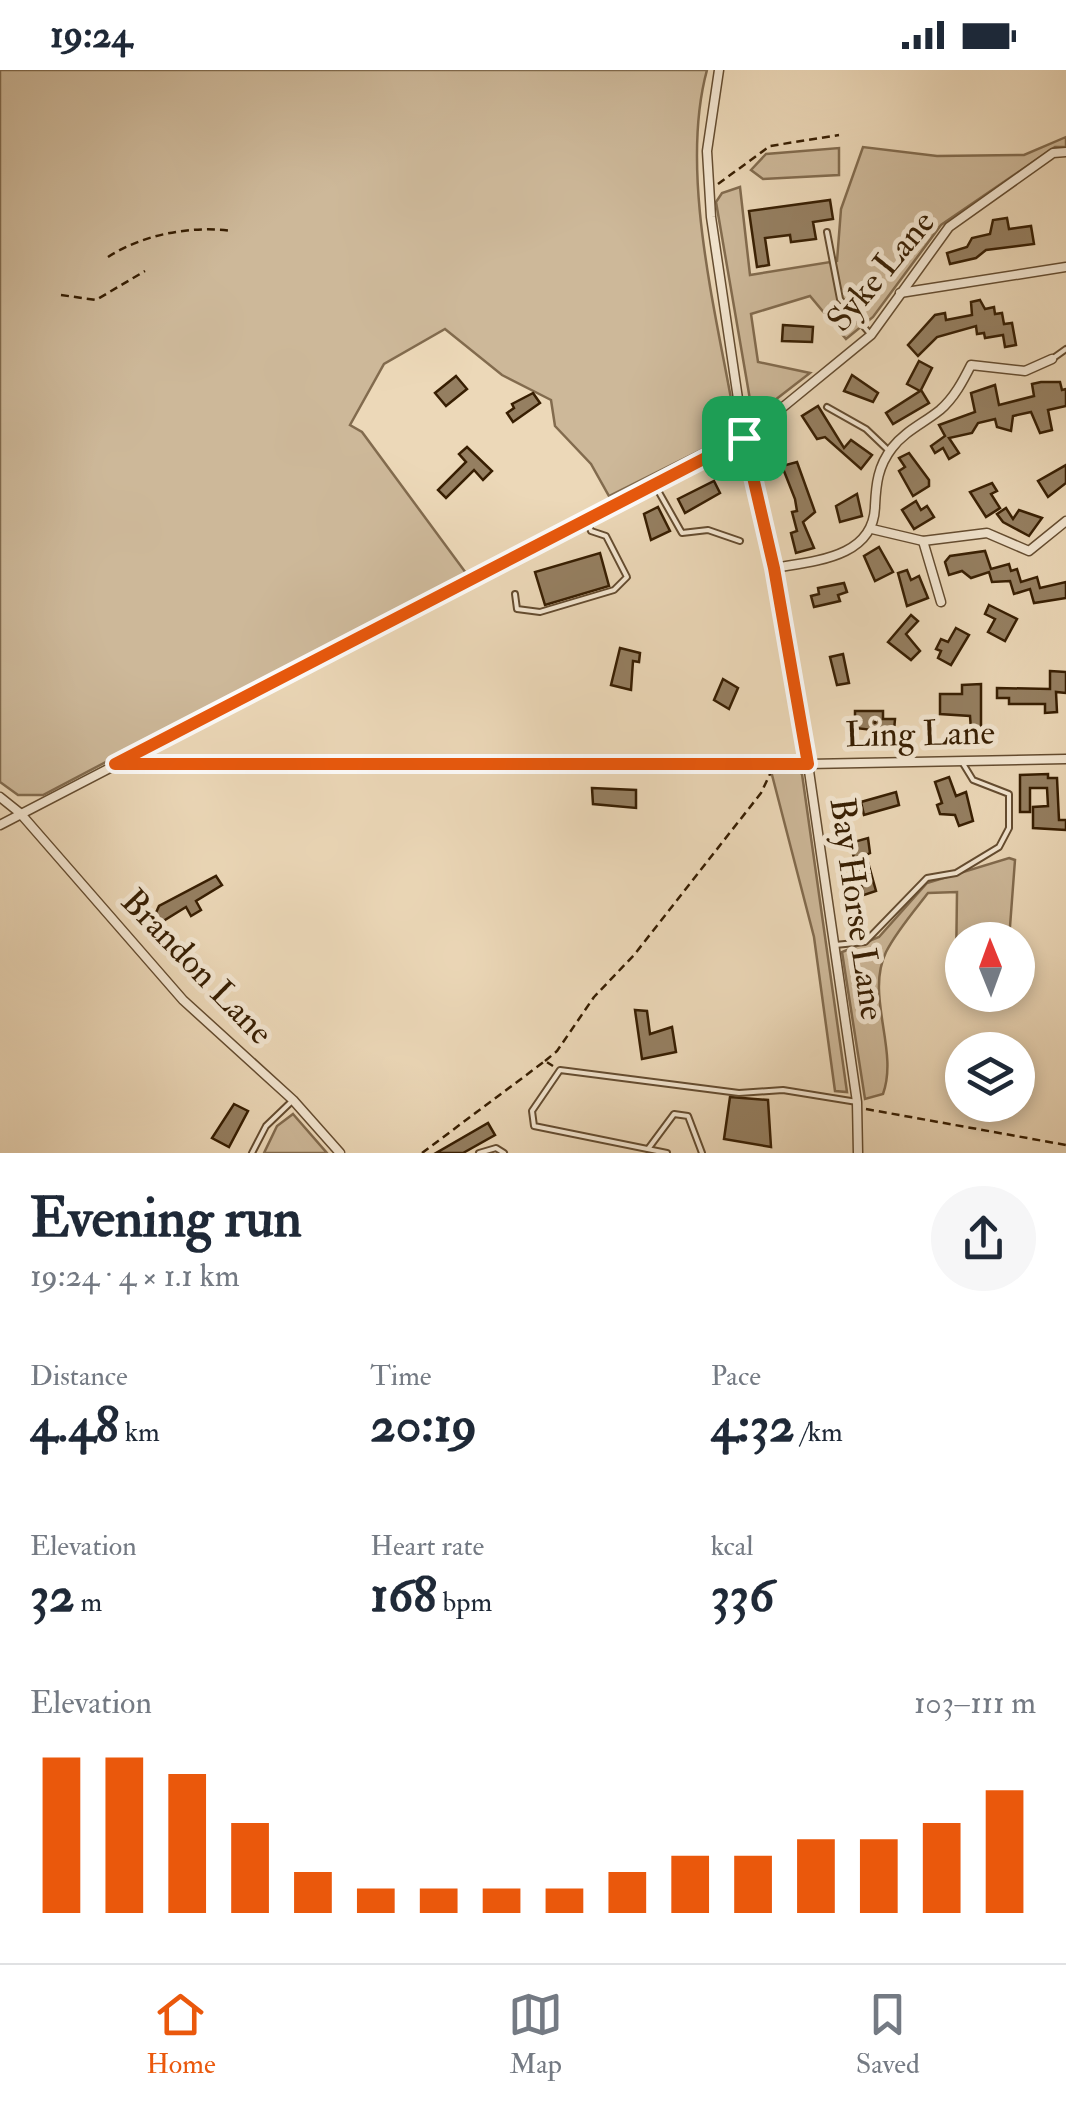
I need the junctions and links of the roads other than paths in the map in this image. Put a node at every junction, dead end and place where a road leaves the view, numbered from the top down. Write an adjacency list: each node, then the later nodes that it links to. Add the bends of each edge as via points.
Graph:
1 (719, 70): 10 (street, Bay Horse Lane, via 708,122 708,192)
2 (1066, 152): 5 (street, Syke Lane, via 1054,153 949,227)
3 (827, 232): 6 (lane, via 840,299)
4 (1066, 267): 5 (street)
5 (900, 292): 6 (street, Syke Lane)
6 (871, 334): 10 (street, Syke Lane)
7 (1066, 349): 8 (lane)
8 (1052, 359): 11 (street, via 1025,371 971,366 940,410)
9 (826, 407): 11 (lane)
10 (744, 438): 12 (street, Syke Lane); 18 (street, Bay Horse Lane)
11 (889, 451): 15 (street, via 878,473)
12 (654, 483): 13 (street, Syke Lane); 16 (lane, via 682,532 708,530)
13 (586, 518): 19 (lane, via 592,531 606,536 627,577 614,590 540,612 517,610); 23 (street, Syke Lane)
14 (1066, 521): 17 (street, via 1029,551 987,533)
15 (872, 529): 17 (street); 18 (street, via 830,558)
16 (740, 541)
17 (924, 542): 20 (street)
18 (774, 568): 24 (street, Bay Horse Lane)
19 (515, 594)
20 (940, 602)
21 (1066, 759): 22 (street, Ling Lane)
22 (961, 761): 24 (street, Ling Lane); 28 (lane, via 973,780 1010,794 1009,828 999,847 956,873 927,878 865,942)
23 (115, 764): 24 (street, Ling Lane); 26 (street, Syke Lane)
24 (808, 764): 28 (street, Bay Horse Lane)
25 (0, 797): 26 (street, Brandon Lane)
26 (20, 813): 27 (street, Syke Lane); 29 (street, Brandon Lane, via 183,1000)
27 (0, 824)
28 (835, 945): 30 (street, Bay Horse Lane)
29 (293, 1100): 32 (lane, via 266,1126); 33 (street, Brandon Lane)
30 (858, 1105): 31 (lane, via 782,1090 739,1093 560,1070 532,1111 534,1126); 38 (street, Bay Horse Lane)
31 (648, 1149): 36 (lane); 37 (lane, via 674,1114 688,1116)
32 (252, 1153)
33 (340, 1153)
34 (479, 1153): 35 (lane)
35 (504, 1153)
36 (667, 1153)
37 (702, 1153)
38 (858, 1153)

